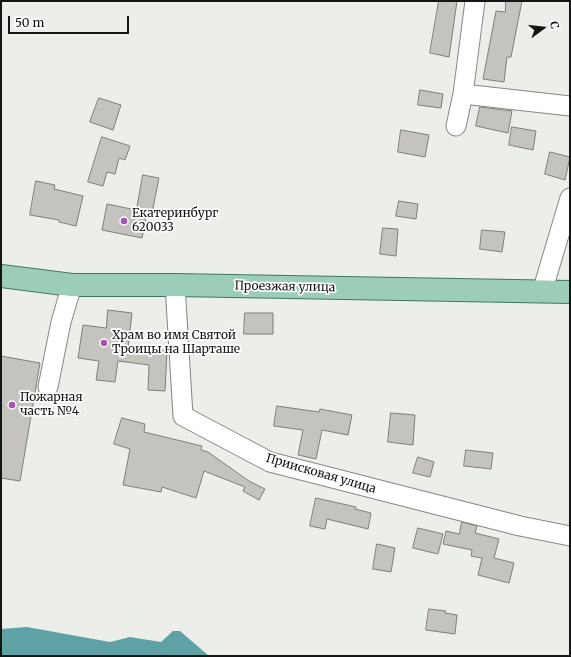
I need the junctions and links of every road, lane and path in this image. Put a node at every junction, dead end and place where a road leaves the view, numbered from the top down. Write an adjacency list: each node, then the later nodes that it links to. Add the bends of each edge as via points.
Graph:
1 (475, 1): 2 (street)
2 (463, 94): 3 (street); 4 (street)
3 (570, 106)
4 (456, 126)
5 (570, 198): 9 (street)
6 (1, 276): 7 (main road, Проезжая улица)
7 (72, 285): 8 (main road, Проезжая улица); 11 (street, via 61,322)
8 (175, 285): 9 (main road, Проезжая улица); 12 (street, Приисковая улица, via 183,416 270,462 520,526)
9 (542, 292): 10 (main road, Проезжая улица)
10 (570, 292)
11 (48, 387)
12 (570, 536)

